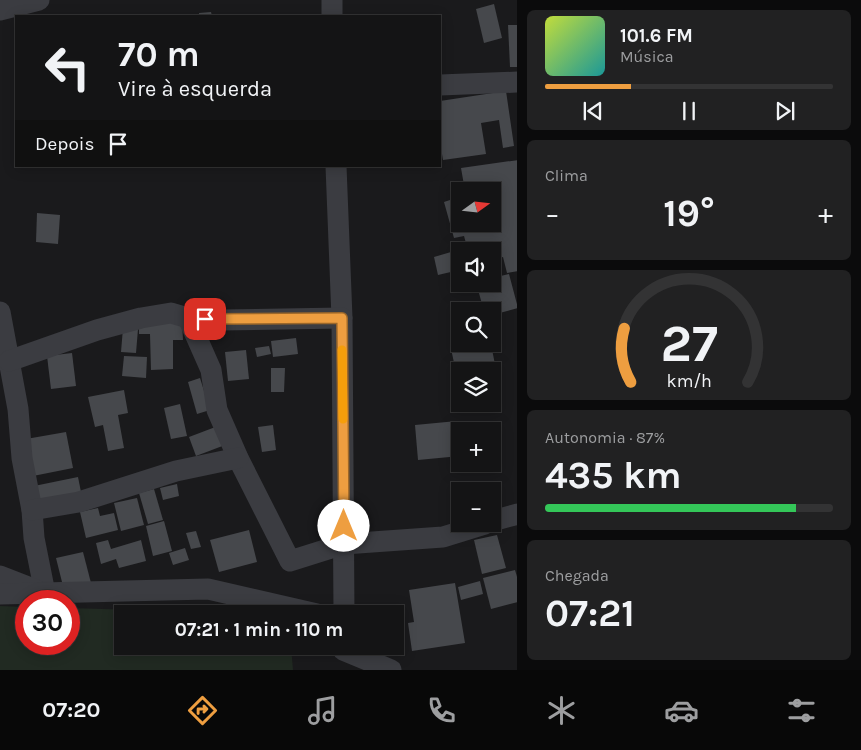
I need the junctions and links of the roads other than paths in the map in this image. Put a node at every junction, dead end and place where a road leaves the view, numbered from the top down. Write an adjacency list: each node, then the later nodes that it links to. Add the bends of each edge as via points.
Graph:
1 (39, 0): 3 (street)
2 (332, 0): 4 (street)
3 (0, 10)
4 (332, 15)
5 (517, 82): 6 (street)
6 (441, 85)
7 (336, 167): 10 (street)
8 (0, 312): 11 (street)
9 (188, 318): 10 (street); 11 (street, via 171,313 141,318); 12 (street, via 212,370 216,410)
10 (342, 318): 17 (street)
11 (9, 361): 13 (street)
12 (238, 458): 13 (street, via 176,471 79,502); 17 (street, via 290,561)
13 (32, 510): 20 (street)
14 (517, 514): 15 (street)
15 (501, 519)
16 (459, 532): 17 (street, via 443,537)
17 (344, 544): 25 (street)
18 (0, 576): 19 (street)
19 (37, 590)
20 (44, 590)
21 (80, 592): 24 (street, via 208,590)
22 (0, 594): 23 (street)
23 (15, 594)
24 (276, 605)
25 (344, 605)
26 (343, 655): 27 (street)
27 (391, 670)

